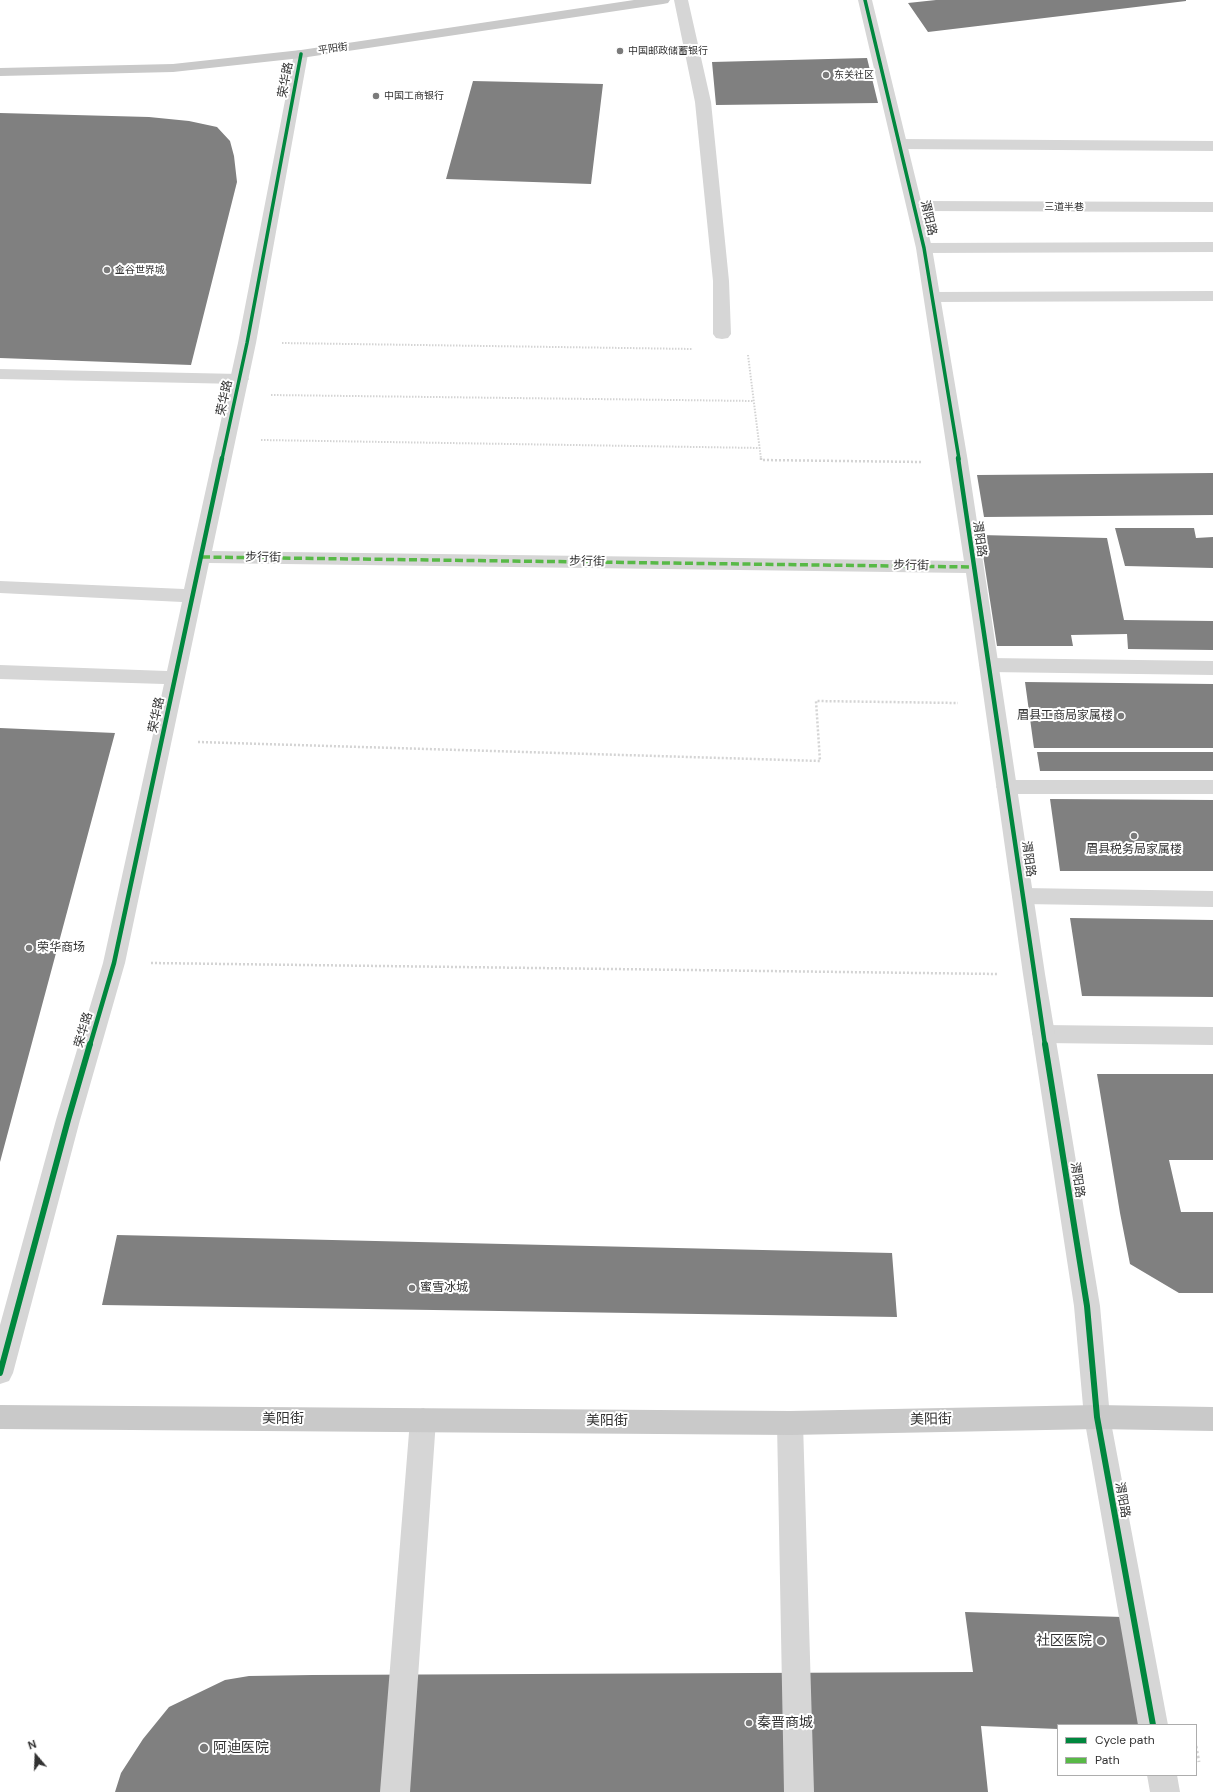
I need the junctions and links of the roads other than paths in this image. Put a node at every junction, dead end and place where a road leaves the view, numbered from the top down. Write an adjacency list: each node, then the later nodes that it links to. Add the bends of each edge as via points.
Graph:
1 (663, 0): 4 (main road, 平阳街)
2 (681, 0): 14 (street, via 703,102 721,281)
3 (865, 0): 6 (street, 渭阳路)
4 (301, 54): 5 (main road, 平阳街, via 173,68); 16 (street, 荣华路)
5 (0, 72)
6 (900, 144): 7 (street); 8 (street, 渭阳路)
7 (1213, 146)
8 (915, 206): 9 (street, 三道半巷); 11 (street, 渭阳路)
9 (1213, 208)
10 (1213, 247): 11 (street)
11 (924, 248): 13 (street, 渭阳路)
12 (1213, 296): 13 (street)
13 (932, 297): 18 (street, 渭阳路)
14 (722, 334)
15 (0, 374): 16 (street)
16 (238, 387): 17 (street, 荣华路)
17 (202, 557): 18 (street, 步行街); 20 (street, 荣华路)
18 (973, 567): 21 (street, 渭阳路)
19 (0, 587): 20 (street)
20 (193, 596): 24 (street, 荣华路)
21 (989, 665): 22 (street); 25 (street, 渭阳路)
22 (1213, 668)
23 (0, 672): 24 (street)
24 (175, 678): 31 (street, 荣华路, via 114,963 68,1120)
25 (1007, 787): 26 (street); 27 (street, 渭阳路)
26 (1213, 787)
27 (1023, 896): 28 (street); 29 (street, 渭阳路)
28 (1213, 899)
29 (1044, 1034): 30 (street); 33 (street, 渭阳路, via 1087,1306)
30 (1213, 1036)
31 (0, 1373)
32 (0, 1417): 35 (main road, 美阳街)
33 (1097, 1417): 34 (main road, 美阳街); 36 (main road, 美阳街); 37 (street, 渭阳路)
34 (1213, 1419)
35 (423, 1420): 36 (main road, 美阳街); 39 (street)
36 (790, 1423): 40 (street)
37 (1153, 1724)
38 (1162, 1776): 41 (street)
39 (395, 1792)
40 (800, 1792)
41 (1165, 1792)

